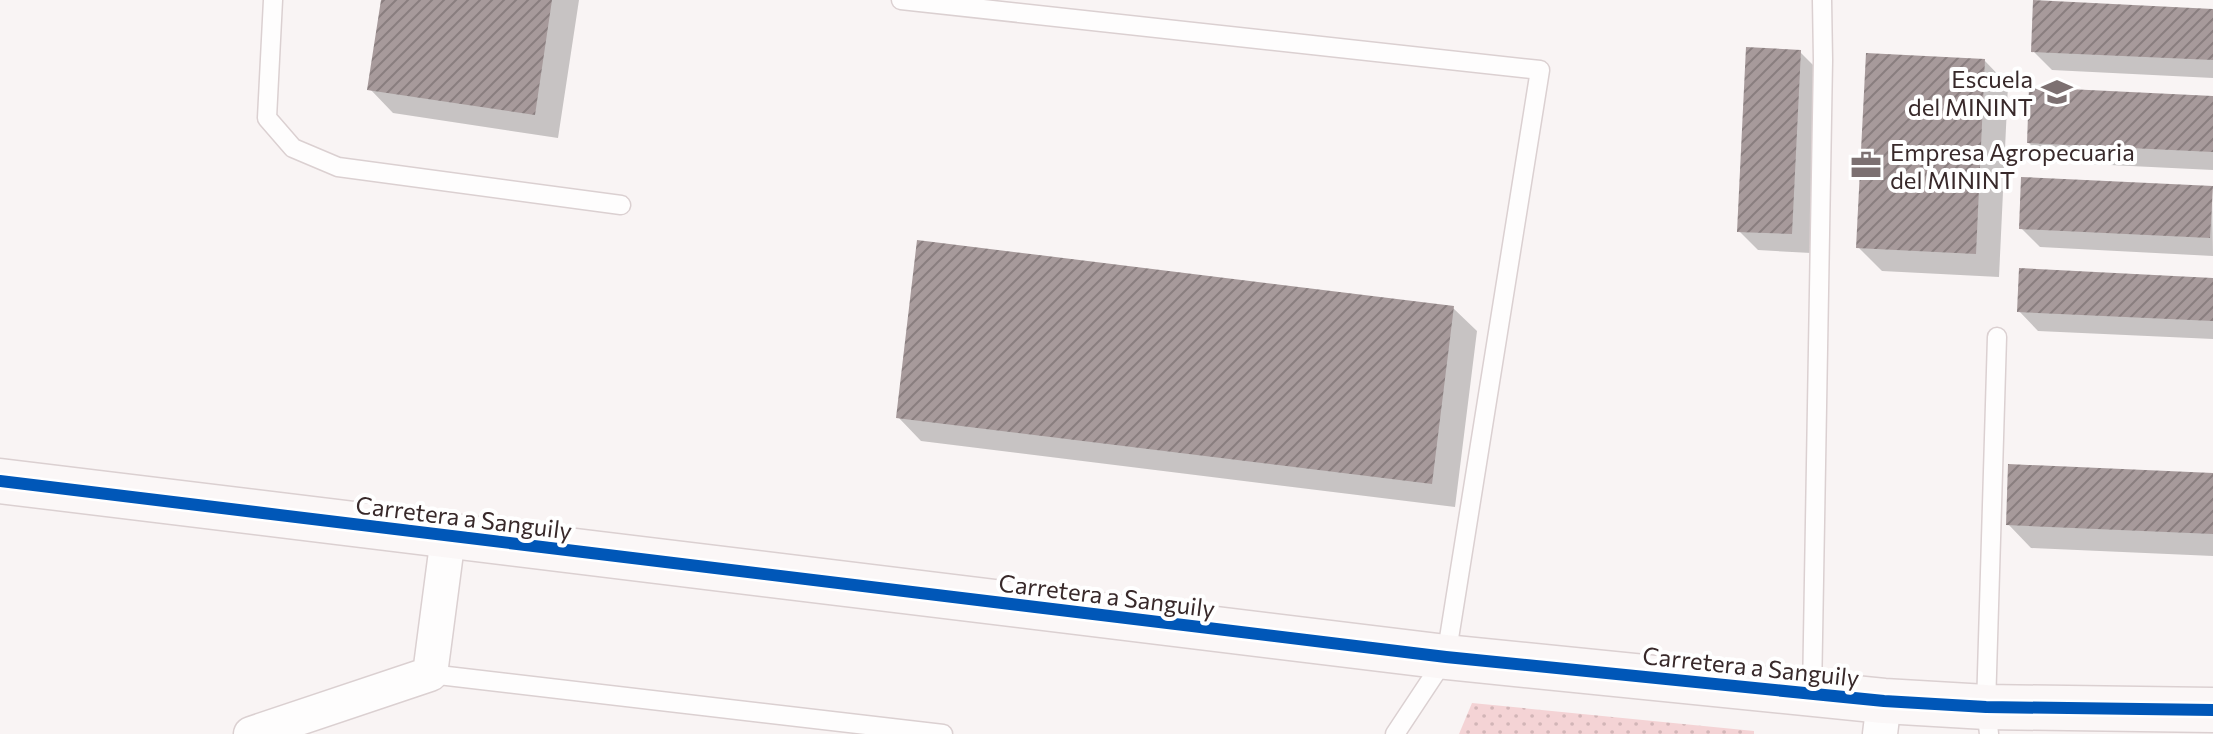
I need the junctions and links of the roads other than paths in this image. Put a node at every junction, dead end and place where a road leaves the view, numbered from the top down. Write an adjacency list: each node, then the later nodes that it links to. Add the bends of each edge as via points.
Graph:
1 (273, 0): 4 (lane, via 267,118 293,148 338,167)
2 (901, 0): 8 (lane, via 1540,70)
3 (1822, 0): 10 (lane)
4 (621, 205)
5 (1997, 337): 13 (lane)
6 (0, 481): 7 (street, Carretera a Sanguily)
7 (448, 537): 8 (street, Carretera a Sanguily); 9 (street)
8 (1446, 657): 10 (street, Carretera a Sanguily); 16 (lane)
9 (430, 674): 14 (street); 15 (lane)
10 (1812, 695): 12 (street, Carretera a Sanguily)
11 (2213, 710): 13 (street, Carretera a Sanguily)
12 (1882, 717): 13 (street, Carretera a Sanguily)
13 (1988, 721)
14 (251, 734)
15 (943, 734)
16 (1395, 734)

